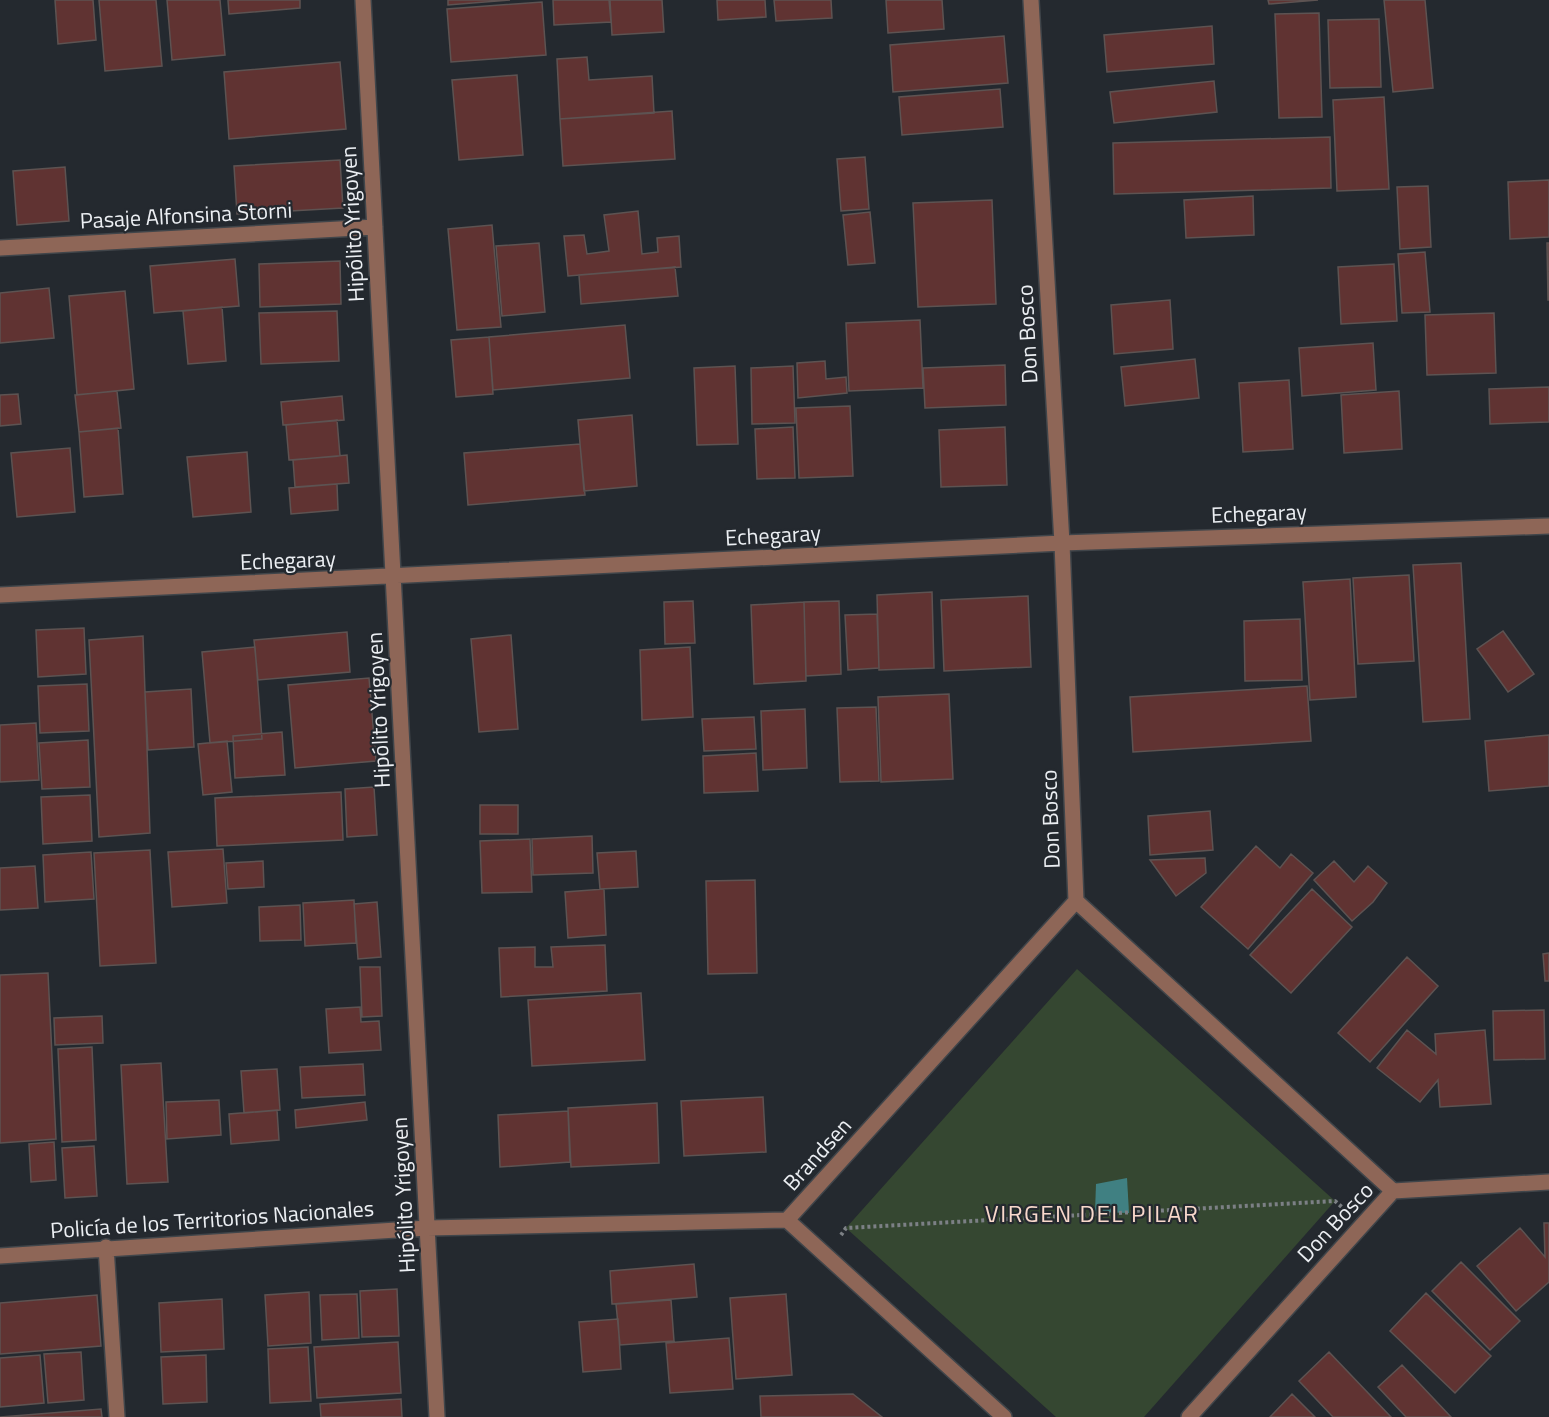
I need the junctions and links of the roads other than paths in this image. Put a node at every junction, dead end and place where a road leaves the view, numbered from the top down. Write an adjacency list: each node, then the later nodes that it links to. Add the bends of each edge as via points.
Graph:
1 (363, 0): 3 (street, Hipólito Yrigoyen)
2 (1031, 0): 6 (street, Don Bosco)
3 (375, 227): 4 (street, Pasaje Alfonsina Storni); 7 (street, Hipólito Yrigoyen)
4 (0, 248)
5 (1549, 526): 6 (street, Echegaray)
6 (1062, 543): 7 (street, Echegaray); 9 (street, Don Bosco)
7 (393, 578): 8 (street, Echegaray); 13 (street, Hipólito Yrigoyen)
8 (0, 595)
9 (1076, 901): 11 (street, Don Bosco); 12 (street, Brandsen)
10 (1549, 1182): 11 (street)
11 (1394, 1191): 19 (street, Don Bosco)
12 (787, 1220): 13 (street, Policía de los Territorios Nacionales); 18 (street, Brandsen)
13 (427, 1228): 14 (street, Policía de los Territorios Nacionales); 17 (street, Hipólito Yrigoyen)
14 (106, 1247): 15 (street, Policía de los Territorios Nacionales); 16 (street)
15 (0, 1256)
16 (117, 1417)
17 (437, 1417)
18 (1004, 1417)
19 (1189, 1417)

